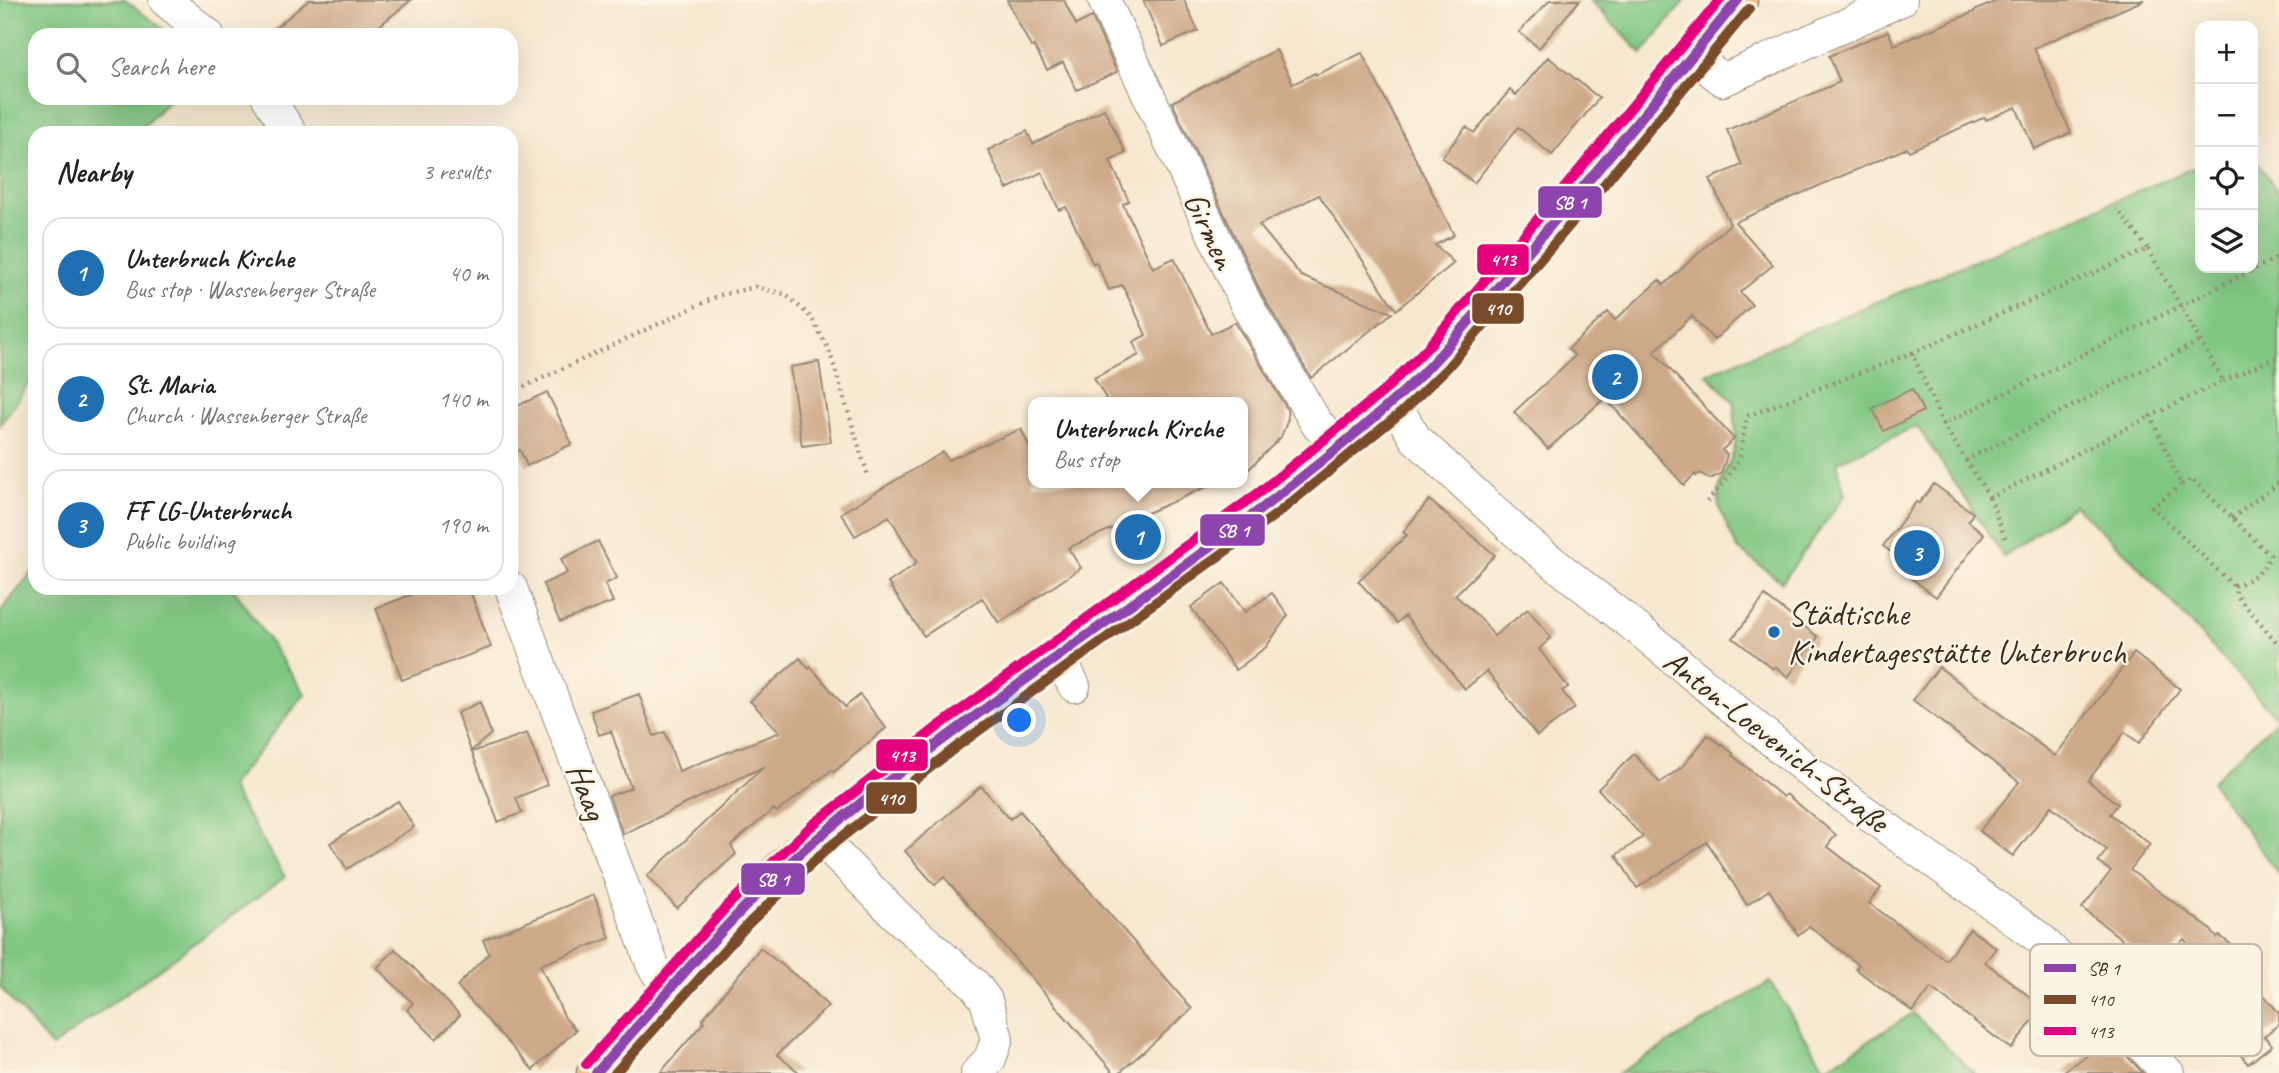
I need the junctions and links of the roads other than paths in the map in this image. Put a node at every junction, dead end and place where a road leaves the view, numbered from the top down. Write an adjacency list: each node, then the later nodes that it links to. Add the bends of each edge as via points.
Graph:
1 (165, 0): 5 (street)
2 (1104, 0): 10 (street, Girmen, via 1246,304 1317,424)
3 (1738, 0): 6 (main road)
4 (1901, 0): 6 (street, via 1723,80)
5 (199, 28)
6 (1692, 56): 9 (main road, via 1436,359)
7 (273, 105): 8 (street)
8 (286, 126)
9 (1393, 401): 10 (main road); 13 (street, Anton-Loevenich-Straße, via 1415,438 1527,542 1811,772)
10 (1342, 445): 12 (main road, via 1067,671 947,737)
11 (514, 595): 14 (street, Haag, via 653,966)
12 (819, 837): 14 (main road, via 748,904); 17 (street, via 986,1000 997,1039 990,1059)
13 (2046, 944)
14 (670, 991): 16 (main road)
15 (2152, 1056): 18 (street, Anton-Loevenich-Straße)
16 (596, 1073)
17 (977, 1073)
18 (2168, 1073)

